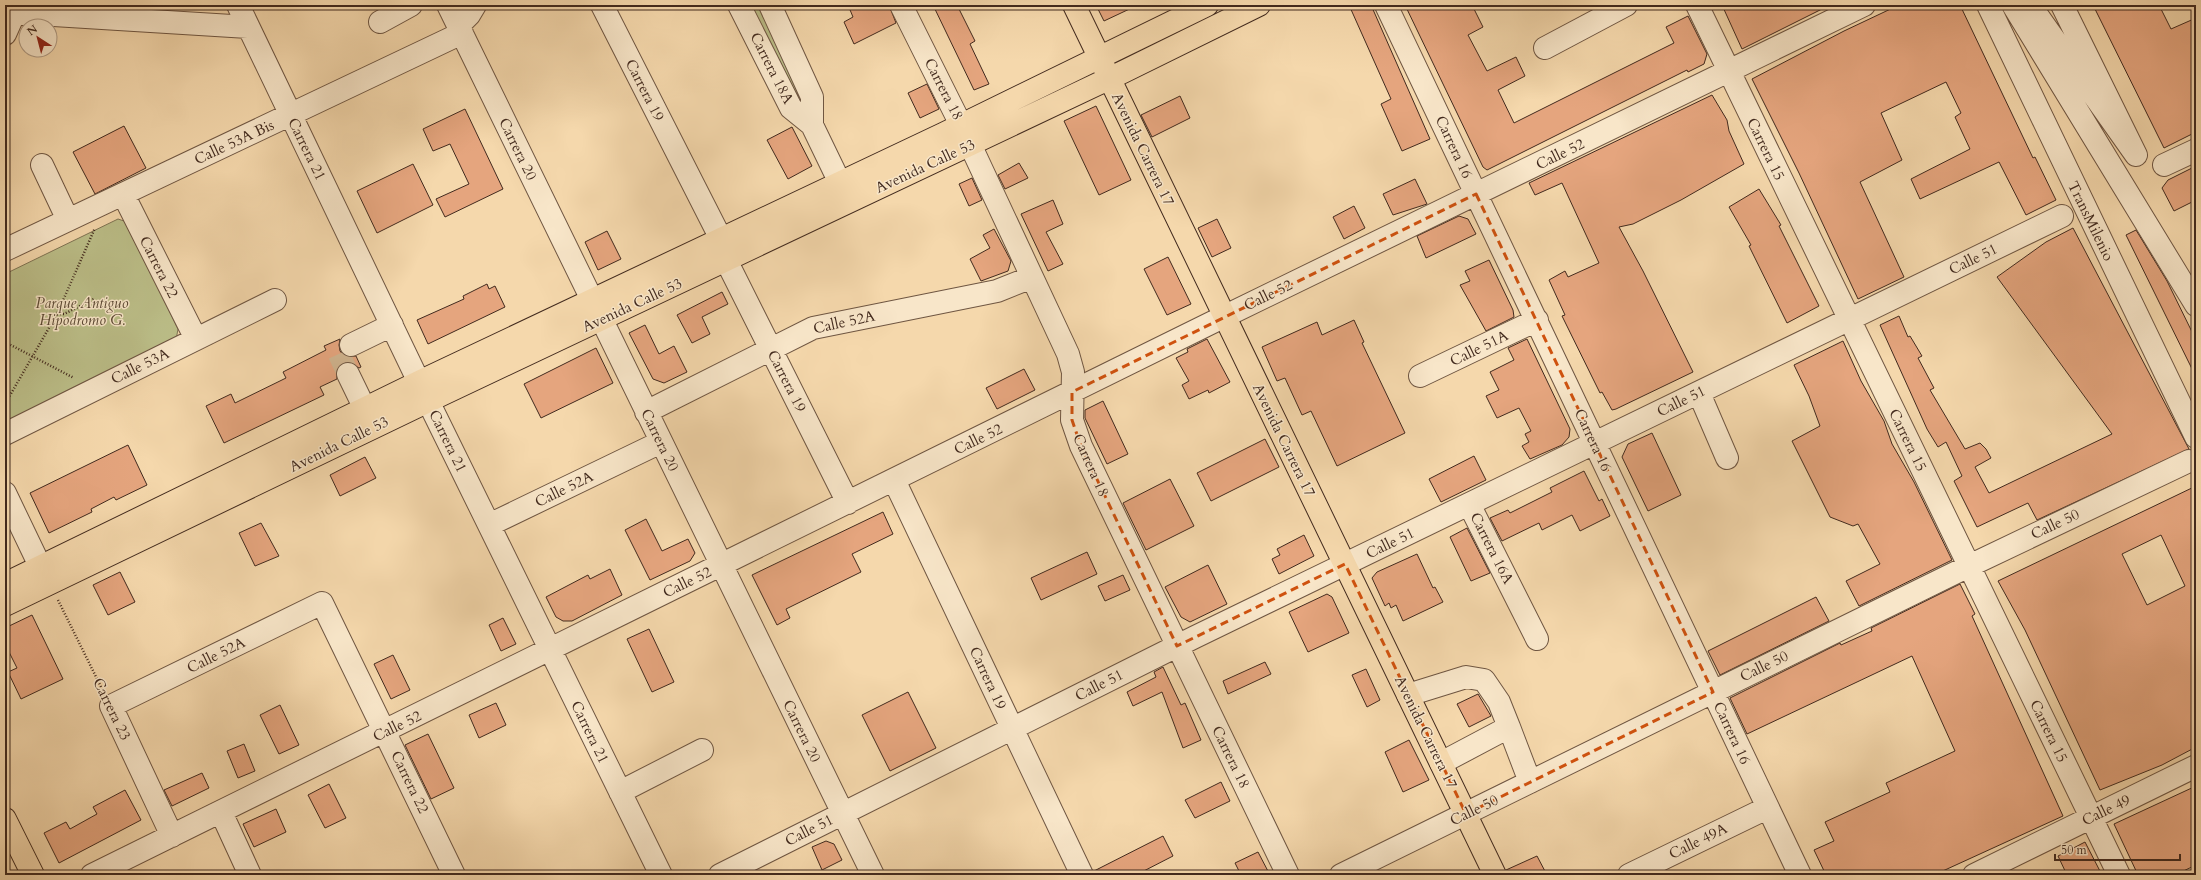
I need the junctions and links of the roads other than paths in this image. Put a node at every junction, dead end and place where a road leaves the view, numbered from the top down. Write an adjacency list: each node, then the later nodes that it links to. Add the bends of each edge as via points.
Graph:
1 (238, 5): 22 (street, Carrera 21)
2 (411, 5): 21 (street)
3 (448, 5): 23 (street, Carrera 20)
4 (475, 5): 23 (street)
5 (602, 5): 42 (street, Carrera 19)
6 (739, 5): 30 (street, Carrera 18A, via 791,108)
7 (770, 5): 30 (street, Carrera 18A, via 812,97)
8 (901, 5): 31 (street, Carrera 18)
9 (1074, 5): 26 (main road, Avenida Carrera 17)
10 (1207, 5): 26 (main road, Avenida Calle 53)
11 (1259, 5): 28 (main road, Avenida Calle 53)
12 (1386, 5): 38 (street, Carrera 16)
13 (1626, 5): 25 (street)
14 (1697, 5): 27 (street, Carrera 15)
15 (1864, 5): 27 (street, Calle 52)
16 (1988, 5): 62 (street, TransMilenio)
17 (2012, 5): 45 (street)
18 (2030, 5): 19 (street, via 2136,154)
19 (2062, 5)
20 (12, 10): 22 (street); 24 (street)
21 (380, 22)
22 (248, 27): 29 (street, Carrera 21)
23 (460, 30): 29 (street, Calle 53A Bis); 46 (street, Carrera 20)
24 (5, 34)
25 (1545, 48)
26 (1099, 58): 28 (main road, Avenida Carrera 17); 31 (main road, Avenida Calle 53)
27 (1729, 71): 38 (street, Calle 52); 48 (street, Carrera 15)
28 (1109, 78): 32 (main road, Avenida Calle 53); 47 (main road, Avenida Carrera 17)
29 (291, 115): 37 (street, Calle 53A Bis); 50 (street, Carrera 21)
30 (812, 125): 36 (street, Carrera 18A)
31 (962, 125): 32 (street, Carrera 18); 36 (main road, Avenida Calle 53)
32 (971, 144): 42 (main road, Avenida Calle 53); 43 (street, Carrera 18)
33 (2196, 150): 35 (street)
34 (42, 165): 40 (street)
35 (2164, 166)
36 (840, 183): 42 (main road, Avenida Calle 53)
37 (123, 194): 40 (street, Calle 53A Bis); 51 (street, Carrera 22)
38 (1476, 194): 47 (street, Calle 52); 49 (street, Carrera 16)
39 (2062, 216): 48 (street, Calle 51)
40 (68, 220): 41 (street, Calle 53A Bis)
41 (5, 250)
42 (723, 250): 46 (main road, Avenida Calle 53); 53 (street, Carrera 19)
43 (1032, 277): 53 (street, Calle 52A, via 997,291 813,328); 57 (street, Carrera 18, via 1068,354 1073,372)
44 (275, 300): 51 (street, Calle 53A)
45 (2196, 305)
46 (597, 310): 56 (main road, Avenida Calle 53); 60 (street, Carrera 20)
47 (1224, 317): 57 (street, Calle 52); 72 (main road, Avenida Carrera 17)
48 (1850, 319): 58 (street, Calle 51); 74 (street, Carrera 15)
49 (1537, 320): 55 (street, Calle 51A); 64 (street, Carrera 16)
50 (392, 326): 52 (street); 56 (street, Carrera 21)
51 (196, 339): 61 (street, Calle 53A)
52 (351, 345)
53 (771, 350): 60 (street, Calle 52A); 69 (street, Carrera 19)
54 (348, 374): 59 (street)
55 (1420, 376)
56 (424, 392): 59 (main road, Avenida Calle 53); 71 (street, Carrera 21); 75 (main road, Avenida Calle 53)
57 (1072, 392): 67 (street, Calle 52); 80 (street, Carrera 18, via 1072,420 1078,440)
58 (1699, 393): 64 (street, Calle 51); 65 (street)
59 (365, 409): 75 (main road, Avenida Calle 53)
60 (646, 412): 63 (street, Carrera 20)
61 (5, 434)
62 (2196, 437)
63 (661, 442): 71 (street, Calle 52A); 73 (street, Carrera 20)
64 (1595, 443): 70 (street, Calle 51); 82 (street, Carrera 16)
65 (1727, 458)
66 (2189, 461): 74 (street, Calle 50)
67 (894, 480): 69 (street, Calle 52); 86 (street, Carrera 19)
68 (5, 493): 75 (street)
69 (848, 503): 73 (street, Calle 52)
70 (1469, 504): 72 (street, Calle 51); 79 (street, Carrera 16A)
71 (489, 525): 81 (street, Carrera 21)
72 (1345, 564): 80 (street, Calle 51); 83 (main road, Avenida Carrera 17)
73 (721, 566): 81 (street, Calle 52); 95 (street, Carrera 20)
74 (1969, 566): 82 (street, Calle 50); 97 (street, Carrera 15)
75 (45, 575): 76 (main road, Avenida Calle 53); 78 (main road, Avenida Calle 53)
76 (5, 584)
77 (322, 603): 84 (street, Calle 52A); 87 (street, Carrera 22)
78 (5, 605)
79 (1537, 639)
80 (1177, 646): 86 (street, Calle 51); 108 (street, Carrera 18)
81 (550, 651): 87 (street, Calle 52); 92 (street, Carrera 21)
82 (1713, 692): 91 (street, Calle 50); 93 (street, Carrera 16)
83 (1408, 694): 85 (street, via 1466,677 1484,680 1499,702); 89 (main road, Avenida Carrera 17)
84 (111, 706): 99 (street, Carrera 23)
85 (1509, 727): 89 (street); 91 (street)
86 (1012, 729): 95 (street, Calle 51); 107 (street, Carrera 19)
87 (385, 731): 94 (street, Calle 52); 103 (street, Carrera 22)
88 (702, 750): 92 (street)
89 (1441, 763): 96 (main road, Avenida Carrera 17)
90 (2196, 766): 97 (street, Calle 49)
91 (1530, 782): 96 (street, Calle 50)
92 (620, 792): 104 (street, Carrera 21)
93 (1768, 808): 111 (street, Calle 49A); 112 (street, Carrera 16)
94 (221, 812): 99 (street, Calle 52); 102 (street)
95 (843, 814): 105 (street, Calle 51); 106 (street, Carrera 20)
96 (1466, 814): 109 (street, Calle 50); 110 (main road, Avenida Carrera 17)
97 (2091, 817): 113 (street, Calle 49); 114 (street, Carrera 15)
98 (5, 819): 100 (main road)
99 (172, 836): 101 (street, Calle 52)
100 (33, 875)
101 (92, 875)
102 (250, 875)
103 (454, 875)
104 (661, 875)
105 (720, 875)
106 (873, 875)
107 (1082, 875)
108 (1288, 875)
109 (1342, 875)
110 (1495, 875)
111 (1629, 875)
112 (1800, 875)
113 (1974, 875)
114 (2119, 875)

